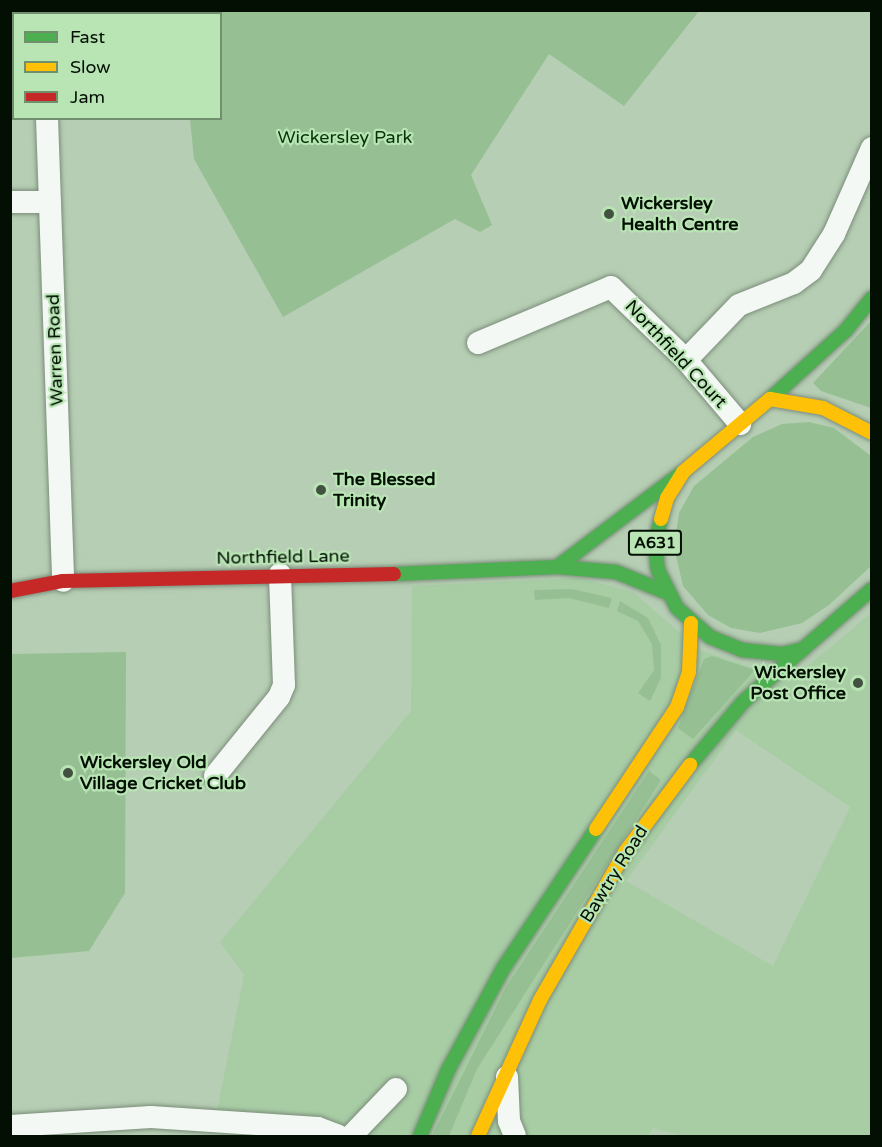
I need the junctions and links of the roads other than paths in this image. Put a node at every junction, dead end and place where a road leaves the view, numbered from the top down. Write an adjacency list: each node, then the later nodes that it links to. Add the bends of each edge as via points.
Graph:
1 (46, 120): 4 (street, Warren Road)
2 (872, 148): 7 (street, via 834,234 811,270 794,283 739,305)
3 (10, 202): 4 (street)
4 (50, 202): 14 (street, Warren Road)
5 (872, 298): 8 (main road, A631, via 846,330)
6 (478, 343): 7 (street, Northfield Court, via 611,287)
7 (687, 360): 9 (street, Northfield Court)
8 (770, 399): 9 (main road, A631); 10 (main road, via 823,408)
9 (740, 424): 11 (main road, A631)
10 (872, 433)
11 (683, 472): 12 (main road); 17 (main road, A631, via 667,498 655,543 658,570)
12 (556, 567): 13 (main road, Northfield Lane, via 459,573); 17 (main road, Northfield Lane, via 616,572)
13 (280, 574): 14 (main road, Northfield Lane); 20 (street, via 284,685 279,698)
14 (63, 581): 16 (main road, Northfield Lane)
15 (872, 589): 19 (main road, Bawtry Road)
16 (10, 591)
17 (668, 593): 18 (main road, A631)
18 (691, 623): 19 (main road, A631, via 710,637 742,650 782,654); 26 (main road, via 689,672 677,707 504,967 448,1070)
19 (803, 649): 21 (main road, Bawtry Road, via 743,702 706,744 625,852 583,922)
20 (215, 776)
21 (506, 1070): 27 (main road, Bawtry Road); 28 (street, via 509,1120)
22 (396, 1089): 25 (street)
23 (10, 1126): 24 (street, via 151,1117 318,1128)
24 (339, 1137)
25 (351, 1137)
26 (420, 1137)
27 (478, 1137)
28 (515, 1137)

